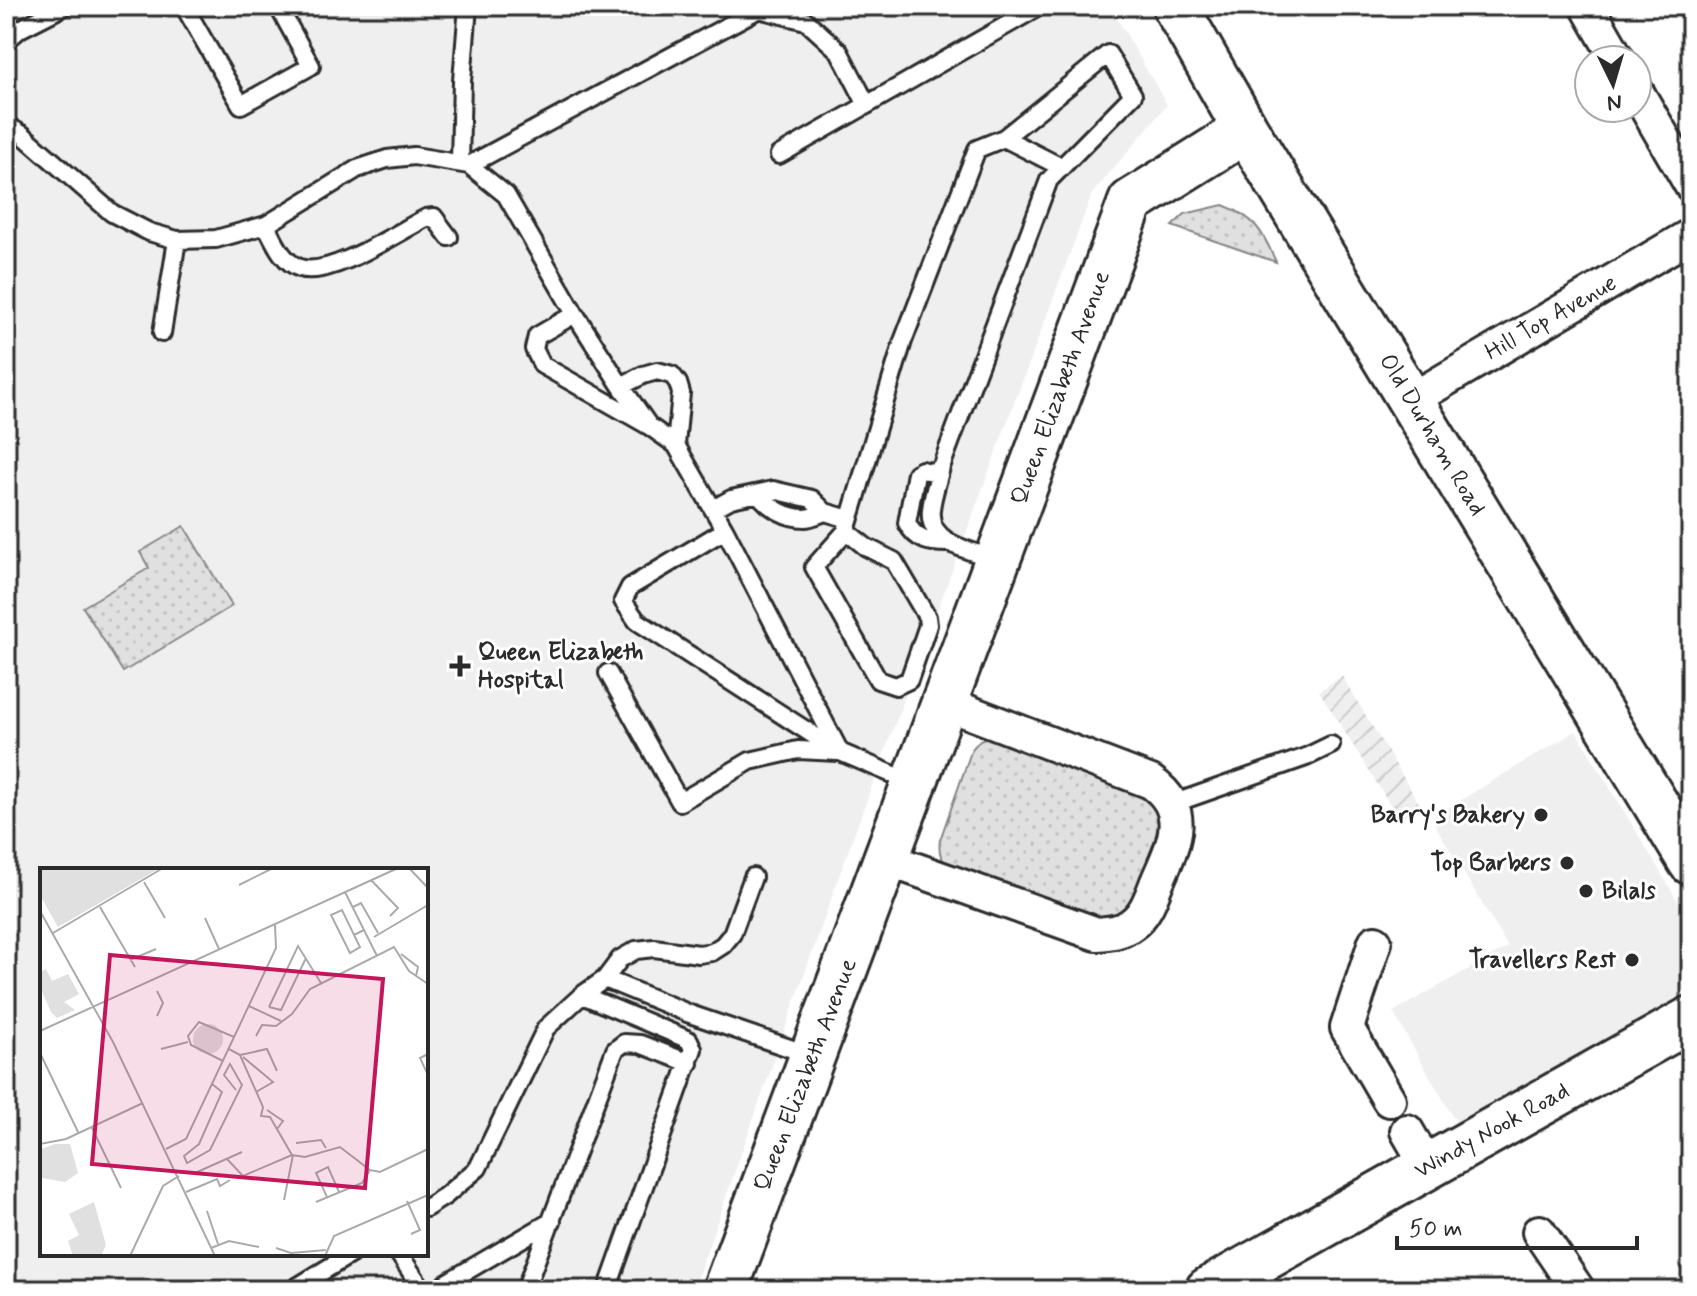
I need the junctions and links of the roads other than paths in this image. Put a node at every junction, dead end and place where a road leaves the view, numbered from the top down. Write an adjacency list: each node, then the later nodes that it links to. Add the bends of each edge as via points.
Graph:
1 (65, 6): 8 (lane)
2 (184, 6): 3 (lane, via 241,105 311,66)
3 (278, 6)
4 (468, 6): 16 (lane, via 462,81)
5 (1040, 6): 10 (lane)
6 (1175, 6): 13 (street, Old Durham Road)
7 (1587, 6): 9 (street)
8 (6, 41)
9 (1609, 44)
10 (867, 105): 15 (lane); 16 (lane, via 839,51 806,21 759,9)
11 (1653, 120): 18 (street)
12 (6, 125): 22 (lane, via 112,213)
13 (1246, 130): 26 (street, Old Durham Road); 34 (street, Queen Elizabeth Avenue, via 1131,202)
14 (1004, 138): 17 (lane); 17 (lane, via 1108,54 1133,95); 31 (lane, via 977,149 903,341)
15 (779, 155)
16 (465, 164): 19 (lane, via 414,156 387,159 357,169); 23 (lane, via 506,195)
17 (1061, 167): 29 (lane, via 1049,180)
18 (1691, 185)
19 (266, 225): 21 (lane, via 282,255 300,268 321,269 340,262 426,218 434,217); 22 (lane, via 216,239)
20 (1691, 235): 26 (street, Hill Top Avenue)
21 (449, 237)
22 (177, 240): 24 (lane)
23 (575, 314): 25 (lane); 27 (lane, via 537,336 534,349 542,365)
24 (162, 333)
25 (621, 386): 27 (lane); 28 (lane, via 657,371 672,375 681,393)
26 (1411, 400): 42 (street, Old Durham Road)
27 (649, 426): 28 (lane)
28 (676, 445): 30 (lane)
29 (941, 467): 33 (lane, via 930,513); 33 (lane, via 916,473 907,523 919,539)
30 (713, 509): 31 (lane, via 731,499 773,490 812,499); 32 (lane)
31 (848, 525): 31 (lane, via 814,567 878,680 896,686 909,680 927,617 894,561 866,547)
32 (725, 530): 38 (lane); 38 (lane, via 630,587 623,601 637,621)
33 (948, 543): 34 (lane)
34 (998, 559): 36 (street, Queen Elizabeth Avenue)
35 (608, 673): 38 (lane, via 680,802 750,761 798,750)
36 (945, 703): 39 (street, Queen Elizabeth Avenue); 40 (street, via 1140,777 1160,788)
37 (1331, 745): 40 (lane)
38 (840, 752): 39 (lane)
39 (914, 783): 41 (street, Queen Elizabeth Avenue)
40 (1172, 804): 41 (street, via 1175,838 1144,913 1134,924 1111,933 1097,934)
41 (886, 859): 48 (street, Queen Elizabeth Avenue)
42 (1691, 862)
43 (753, 877): 45 (lane, via 732,934 712,952 636,950 620,959)
44 (1375, 942): 50 (street, via 1347,1028)
45 (605, 979): 46 (lane); 48 (lane)
46 (582, 995): 49 (lane, via 689,1040); 51 (lane, via 546,1028 478,1168)
47 (1691, 1019): 63 (street, Windy Nook Road, via 1418,1149)
48 (814, 1056): 62 (street, Queen Elizabeth Avenue)
49 (689, 1063): 52 (lane, via 640,1044 624,1043 615,1050); 61 (lane)
50 (1389, 1100)
51 (428, 1207)
52 (552, 1221): 56 (lane); 60 (lane)
53 (1539, 1232): 57 (street)
54 (348, 1256): 58 (lane)
55 (400, 1256): 59 (lane)
56 (446, 1283)
57 (1565, 1286)
58 (292, 1290)
59 (423, 1290)
60 (525, 1290)
61 (607, 1290)
62 (725, 1290)
63 (1208, 1290)

